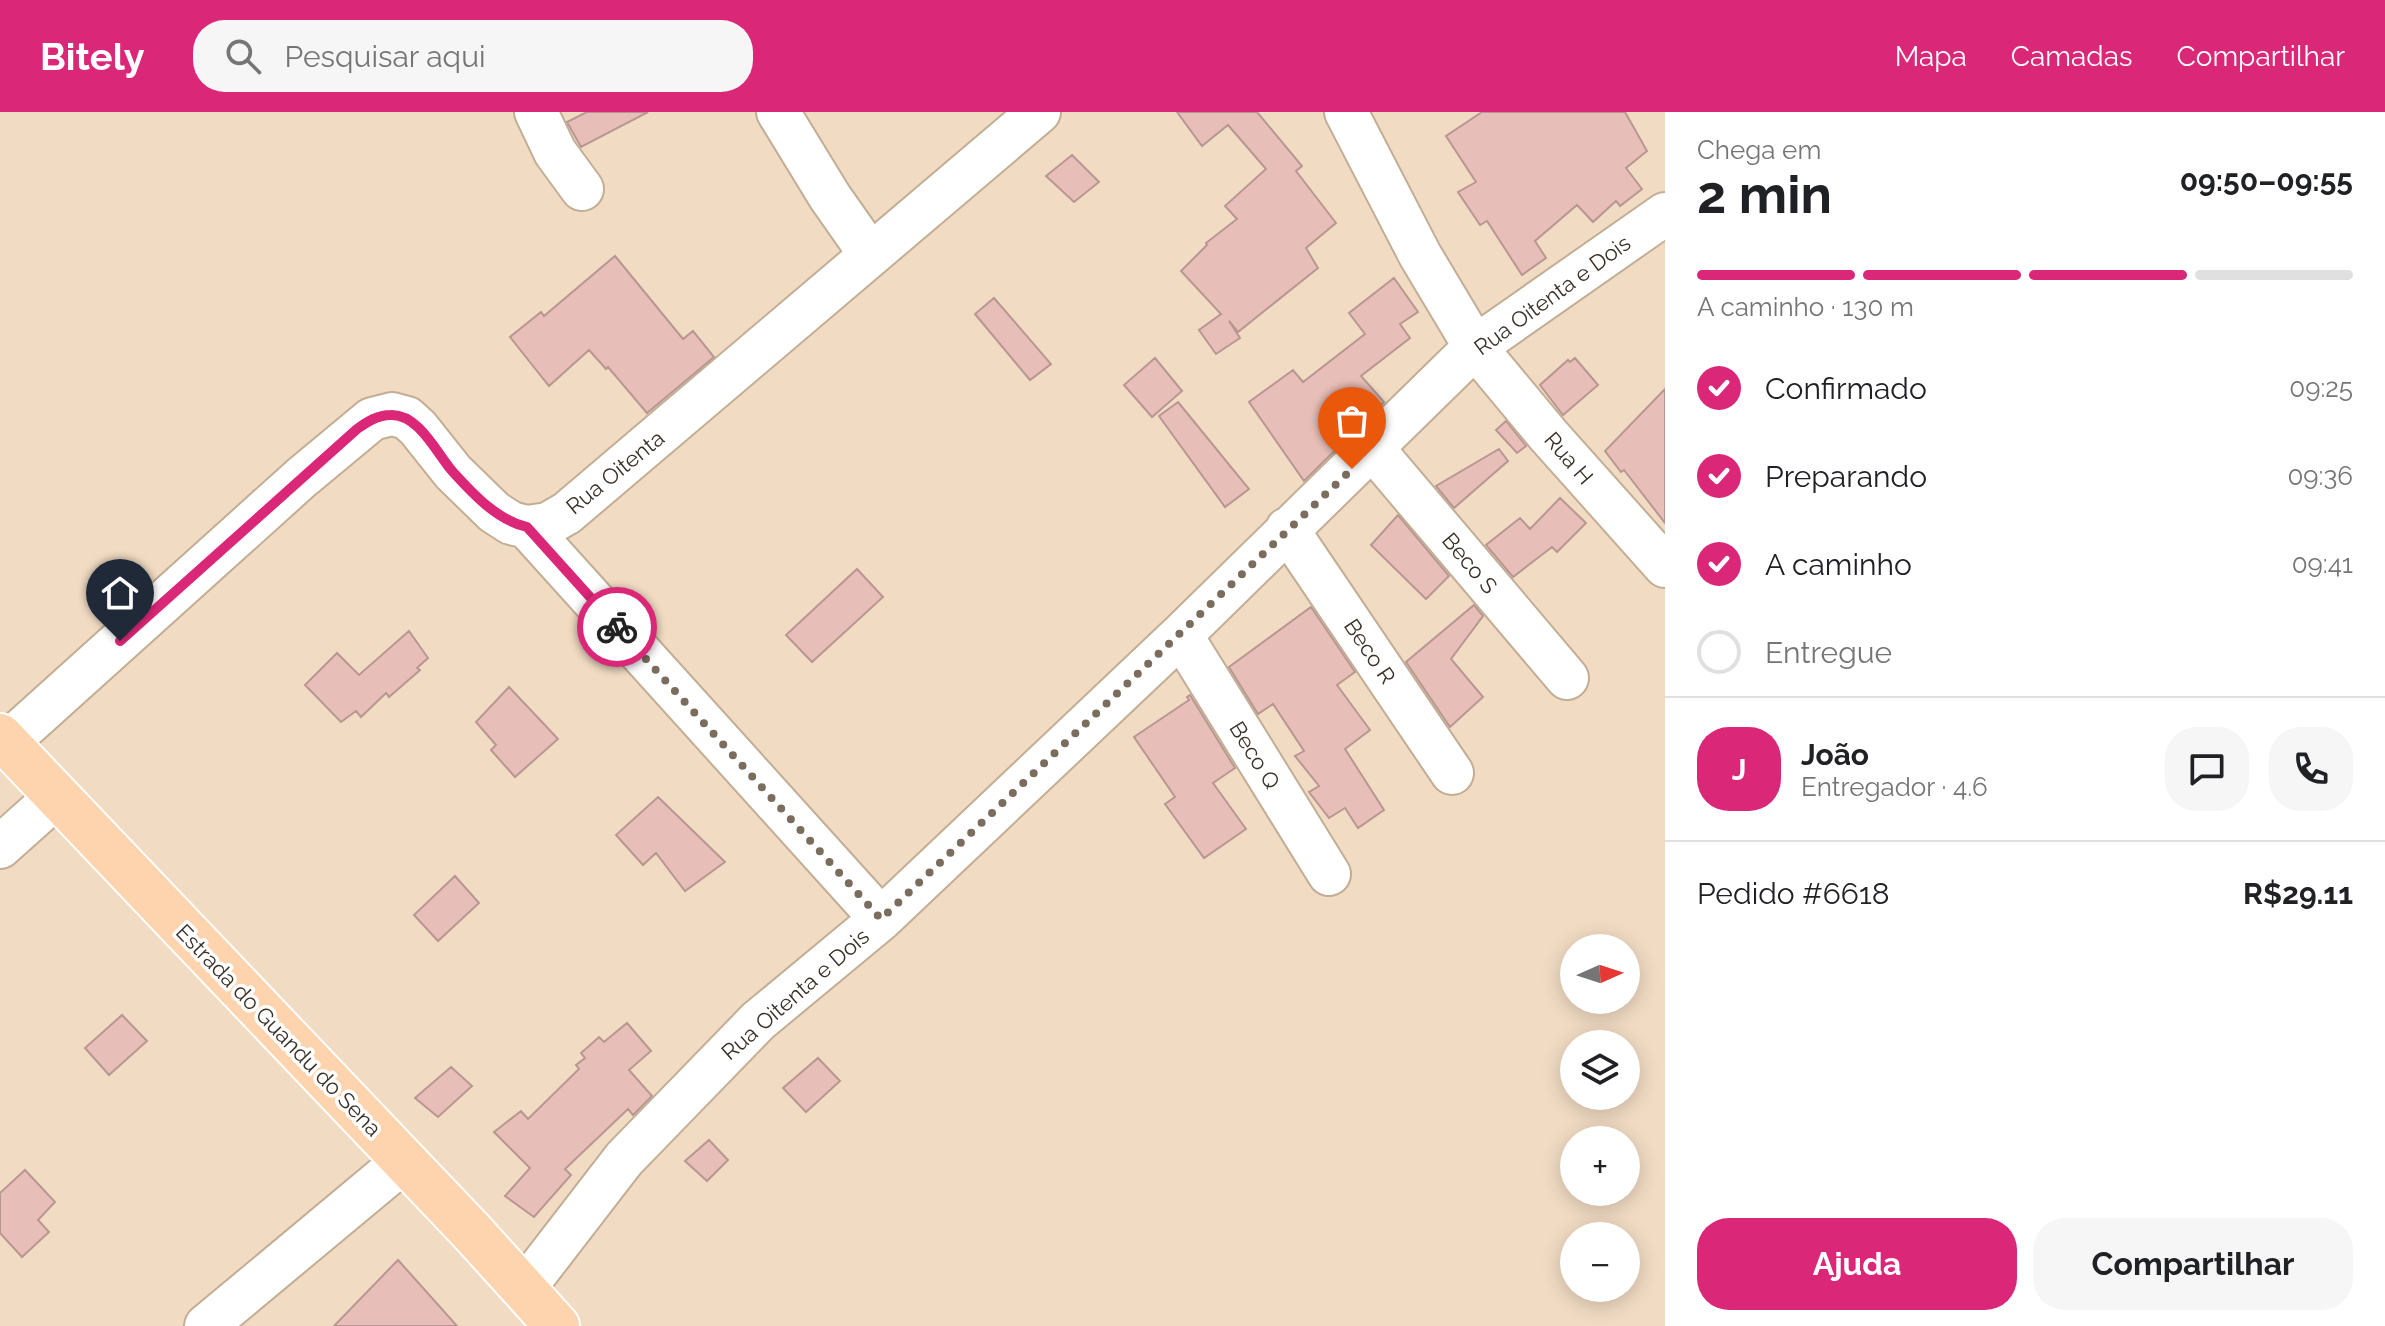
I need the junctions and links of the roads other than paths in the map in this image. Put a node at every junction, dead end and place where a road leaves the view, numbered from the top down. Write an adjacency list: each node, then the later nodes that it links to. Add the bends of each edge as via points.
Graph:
1 (536, 112): 5 (street, via 555,152)
2 (778, 112): 7 (street)
3 (1027, 116): 7 (street, Rua Oitenta)
4 (1357, 116): 8 (street, Rua H, via 1420,255)
5 (582, 189)
6 (1665, 214): 8 (street, Rua Oitenta e Dois)
7 (870, 254): 10 (street, Rua Oitenta, via 567,513 548,524)
8 (1475, 347): 9 (street, Rua Oitenta e Dois); 12 (street, Rua H)
9 (1373, 449): 11 (street, Rua Oitenta e Dois); 14 (street, Beco S)
10 (527, 527): 15 (street, via 494,512 407,418 392,414 372,419); 20 (street)
11 (1287, 529): 13 (street, Rua Oitenta e Dois); 16 (street, Beco R)
12 (1665, 566)
13 (1181, 635): 19 (street, Beco Q); 20 (street, Rua Oitenta e Dois)
14 (1567, 678)
15 (4, 740): 17 (main road, Estrada do Guandu do Sena)
16 (1452, 773)
17 (57, 796): 18 (street); 21 (main road, Estrada do Guandu do Sena)
18 (0, 847)
19 (1329, 874)
20 (881, 919): 22 (street, Rua Oitenta e Dois, via 758,1021 686,1094 624,1159)
21 (404, 1161): 22 (main road, Estrada do Guandu do Sena); 23 (street)
22 (523, 1290): 24 (main road, Estrada do Guandu do Sena)
23 (206, 1326)
24 (557, 1326)

